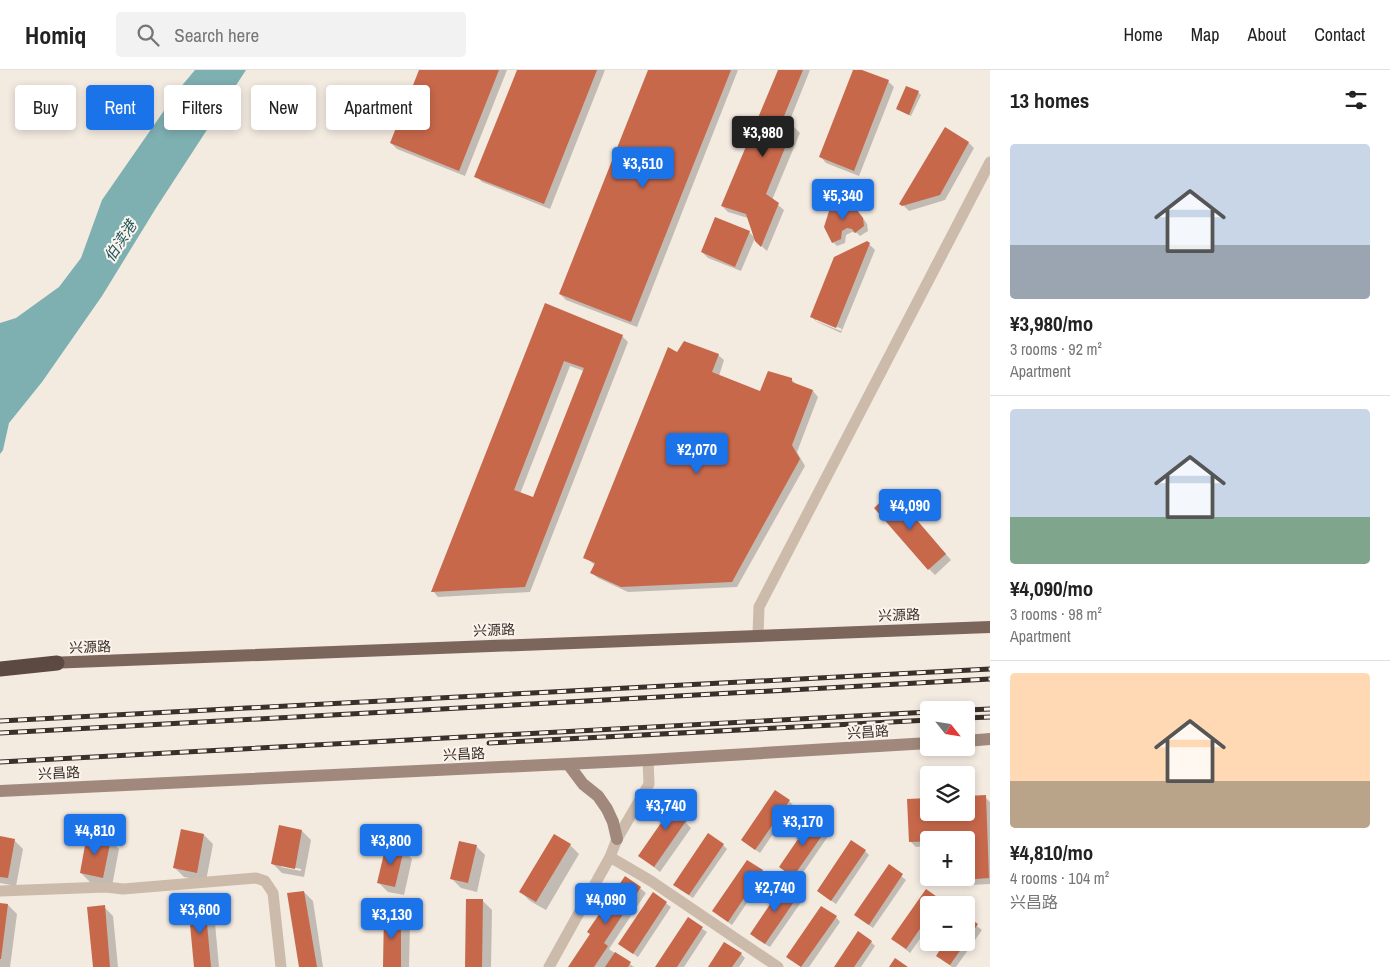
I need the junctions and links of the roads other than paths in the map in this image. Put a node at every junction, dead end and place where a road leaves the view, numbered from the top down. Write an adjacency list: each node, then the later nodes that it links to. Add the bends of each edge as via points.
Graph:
1 (990, 162): 3 (street, via 759,607)
2 (990, 627): 3 (main road, 兴源路)
3 (758, 634): 5 (main road, 兴源路)
4 (0, 662): 5 (main road, 兴源路)
5 (57, 663): 6 (highway)
6 (0, 669)
7 (990, 739): 8 (main road)
8 (975, 740)
9 (920, 744): 10 (main road, 兴昌路)
10 (648, 760): 11 (main road, 兴昌路); 13 (street, via 649,784)
11 (568, 764): 12 (main road, 兴昌路); 13 (main road, via 607,808)
12 (0, 791)
13 (617, 839): 14 (street)
14 (610, 857): 17 (street); 18 (street)
15 (0, 891): 16 (street, via 123,889 256,878 266,882 273,893)
16 (281, 967)
17 (549, 967)
18 (778, 967)

